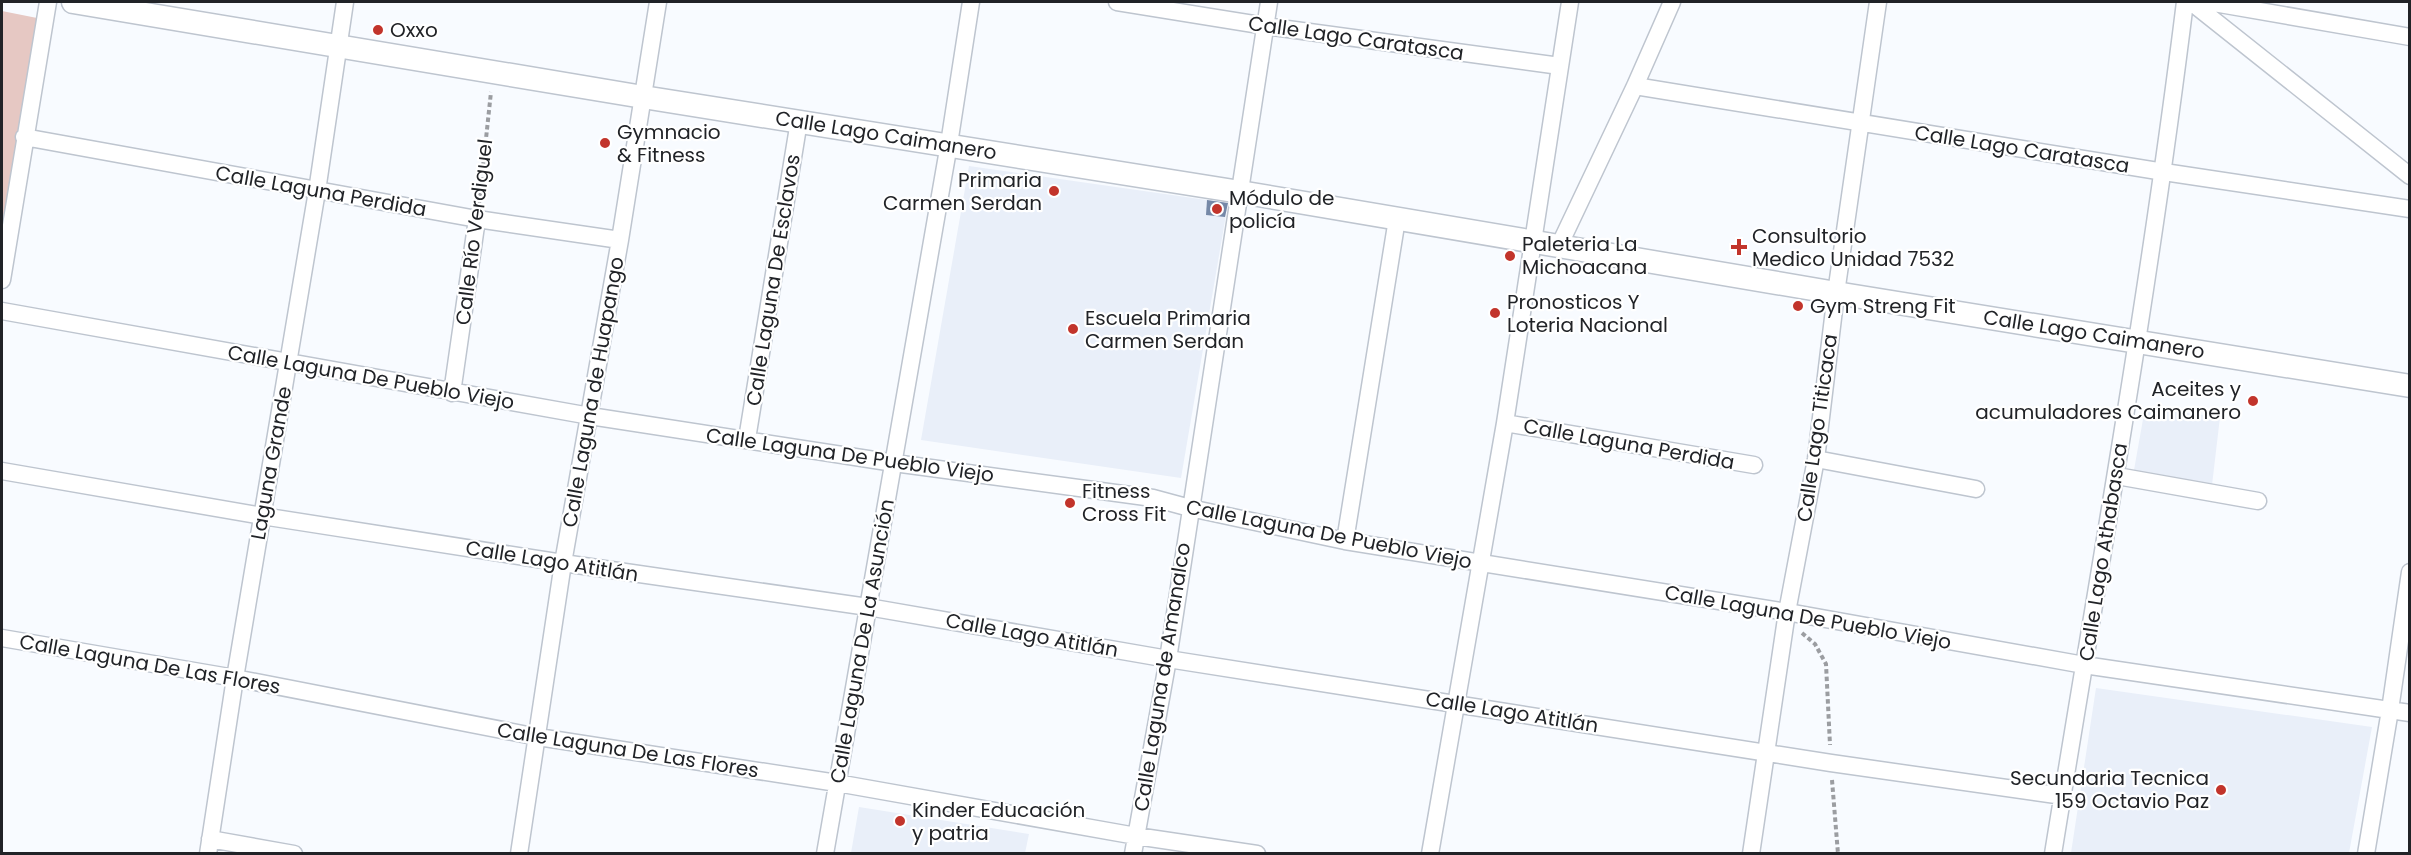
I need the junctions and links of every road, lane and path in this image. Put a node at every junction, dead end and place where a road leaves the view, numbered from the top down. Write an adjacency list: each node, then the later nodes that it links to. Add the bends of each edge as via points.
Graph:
1 (48, 2): 23 (street)
2 (73, 2): 16 (street, Calle Lago Caimanero)
3 (345, 2): 16 (street, Laguna Grande)
4 (657, 2): 20 (street, Calle Laguna de Huapango)
5 (970, 2): 24 (street, Calle Laguna De La Asunción)
6 (1117, 2): 14 (street, Calle Lago Caratasca)
7 (1269, 2): 14 (street, Calle Laguna de Amanalco)
8 (1570, 2): 17 (street)
9 (1672, 2): 19 (street)
10 (1878, 2): 22 (street, Calle Lago Titicaca)
11 (2186, 2): 25 (street, Calle Lago Athabasca)
12 (2191, 2): 26 (street)
13 (2208, 2): 15 (street)
14 (1266, 26): 17 (street, Calle Lago Caratasca); 28 (street, Calle Laguna de Amanalco)
15 (2409, 38)
16 (338, 44): 18 (street, Calle Lago Caimanero); 27 (street, Laguna Grande)
17 (1560, 66): 33 (street)
18 (495, 71): 20 (street, Calle Lago Caimanero); 30 (path, Calle Río Verdiguel)
19 (1635, 86): 22 (street, Calle Lago Caratasca); 34 (street)
20 (643, 97): 21 (street, Calle Lago Caimanero); 32 (street, Calle Laguna de Huapango)
21 (799, 121): 24 (street, Calle Lago Caimanero); 44 (street, Calle Laguna De Esclavos)
22 (1861, 122): 25 (street, Calle Lago Caratasca); 36 (street, Calle Lago Titicaca)
23 (24, 137): 27 (street, Calle Laguna Perdida); 35 (street)
24 (949, 144): 28 (street, Calle Lago Caimanero); 46 (street, Calle Laguna De La Asunción)
25 (2164, 172): 29 (street, Calle Lago Caratasca); 38 (street, Calle Lago Athabasca)
26 (2409, 176)
27 (316, 191): 30 (street, Calle Laguna Perdida); 39 (street, Laguna Grande)
28 (1240, 192): 31 (street, Calle Lago Caimanero); 52 (street, Calle Laguna de Amanalco)
29 (2409, 209)
30 (477, 219): 32 (street, Calle Laguna Perdida); 41 (street, Calle Río Verdiguel)
31 (1397, 219): 33 (street, Calle Lago Caimanero); 54 (street)
32 (620, 240): 42 (street, Calle Laguna de Huapango)
33 (1534, 242): 34 (street, Calle Lago Caimanero); 43 (street)
34 (1559, 246): 36 (street, Calle Lago Caimanero)
35 (2, 280)
36 (1836, 293): 38 (street, Calle Lago Caimanero); 45 (street, Calle Lago Titicaca)
37 (2, 311): 39 (street, Calle Laguna De Pueblo Viejo)
38 (2137, 340): 40 (street, Calle Lago Caimanero); 49 (street, Calle Lago Athabasca)
39 (288, 361): 41 (street, Calle Laguna De Pueblo Viejo); 53 (street, Laguna Grande)
40 (2409, 386)
41 (452, 393): 42 (street, Calle Laguna De Pueblo Viejo)
42 (590, 416): 44 (street, Calle Laguna De Pueblo Viejo); 55 (street, Calle Laguna de Huapango)
43 (1504, 423): 47 (street, Calle Laguna Perdida); 56 (street)
44 (747, 439): 46 (street, Calle Laguna De Pueblo Viejo)
45 (1816, 459): 50 (street); 59 (street, Calle Lago Titicaca)
46 (894, 463): 52 (street, Calle Laguna De Pueblo Viejo, via 1154,498); 58 (street, Calle Laguna De La Asunción)
47 (1754, 465)
48 (2, 471): 53 (street, Calle Lago Atitlán)
49 (2116, 476): 51 (street); 62 (street, Calle Lago Athabasca)
50 (1976, 489)
51 (2258, 501)
52 (1190, 508): 54 (street, Calle Laguna De Pueblo Viejo); 61 (street, Calle Laguna de Amanalco)
53 (262, 516): 55 (street, Calle Lago Atitlán); 63 (street, Laguna Grande)
54 (1345, 541): 56 (street, Calle Laguna De Pueblo Viejo)
55 (563, 563): 58 (street, Calle Lago Atitlán); 67 (street, Calle Laguna de Huapango)
56 (1479, 563): 59 (street, Calle Laguna De Pueblo Viejo); 64 (street)
57 (2409, 572): 65 (street)
58 (868, 607): 61 (street, Calle Lago Atitlán); 70 (street, Calle Laguna De La Asunción)
59 (1786, 615): 62 (street, Calle Laguna De Pueblo Viejo); 68 (street, Calle Lago Titicaca); 69 (path, via 1815,644 1826,664)
60 (2, 638): 63 (street, Calle Laguna De Las Flores)
61 (1167, 659): 64 (street, Calle Lago Atitlán); 72 (street, Calle Laguna de Amanalco)
62 (2084, 665): 65 (street, Calle Laguna De Pueblo Viejo); 71 (street, Calle Lago Athabasca)
63 (235, 678): 67 (street, Calle Laguna De Las Flores); 73 (street, Laguna Grande)
64 (1455, 704): 68 (street, Calle Lago Atitlán); 79 (street)
65 (2390, 711): 66 (street, Calle Laguna De Pueblo Viejo); 83 (street)
66 (2409, 713)
67 (538, 737): 70 (street, Calle Laguna De Las Flores); 75 (street, Calle Laguna de Huapango)
68 (1767, 752): 69 (street, Calle Lago Atitlán); 80 (street, Calle Lago Titicaca)
69 (1831, 763): 71 (street, Calle Lago Atitlán); 81 (path)
70 (837, 783): 72 (street, Calle Laguna De Las Flores); 76 (street, Calle Laguna De La Asunción)
71 (2062, 796): 82 (street, Calle Lago Athabasca)
72 (1136, 836): 77 (street, Calle Laguna de Amanalco); 78 (street, Calle Laguna De Las Flores)
73 (209, 846): 74 (street)
74 (294, 854)
75 (519, 854)
76 (825, 854)
77 (1133, 854)
78 (1257, 854)
79 (1430, 854)
80 (1751, 854)
81 (1838, 854)
82 (2053, 854)
83 (2366, 854)

